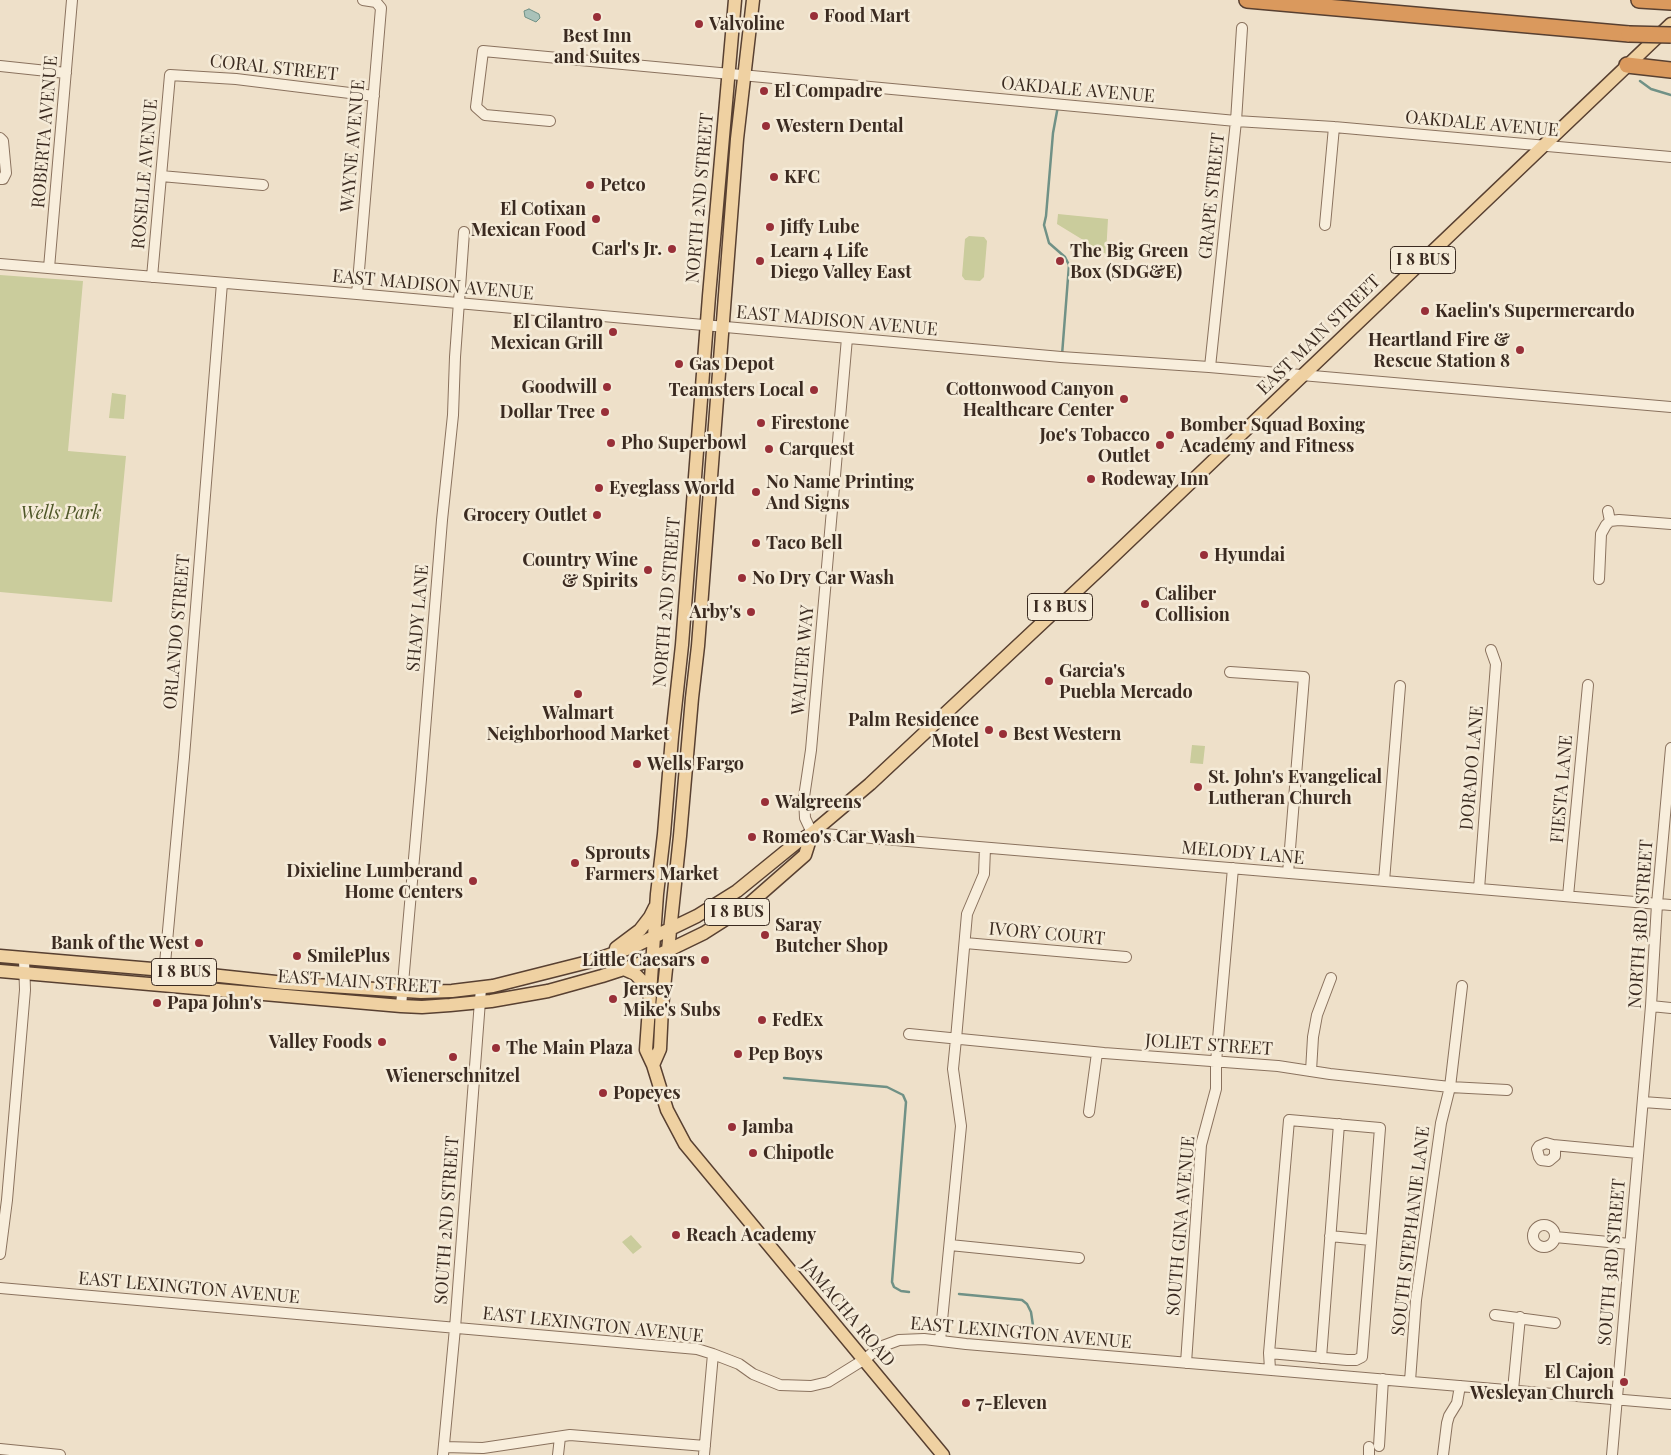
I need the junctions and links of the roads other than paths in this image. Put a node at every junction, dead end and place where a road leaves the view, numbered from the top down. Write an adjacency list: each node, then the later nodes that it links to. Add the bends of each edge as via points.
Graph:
1 (72, 0): 14 (street, ROBERTA AVENUE)
2 (363, 0): 18 (street, WAYNE AVENUE, via 376,2 381,8)
3 (735, 0): 15 (main road, NORTH 2ND STREET)
4 (753, 0): 17 (main road, NORTH 2ND STREET)
5 (1247, 0): 10 (highway, bridge)
6 (1639, 0): 7 (highway)
7 (1669, 1)
8 (1671, 24): 11 (main road, EAST MAIN STREET / I 8 BUS)
9 (1242, 28): 19 (street, GRAPE STREET)
10 (1671, 35)
11 (1627, 65): 13 (highway); 23 (main road, EAST MAIN STREET / I 8 BUS)
12 (0, 66): 14 (street)
13 (1671, 70)
14 (66, 73): 31 (street, ROBERTA AVENUE)
15 (728, 74): 17 (street, OAKDALE AVENUE); 20 (street, OAKDALE AVENUE, via 483,51 476,107 485,115); 36 (main road, NORTH 2ND STREET)
16 (170, 75): 18 (street, CORAL STREET, via 236,78); 25 (street, ROSELLE AVENUE)
17 (744, 75): 19 (street, OAKDALE AVENUE); 37 (main road, NORTH 2ND STREET)
18 (374, 96): 34 (street, WAYNE AVENUE)
19 (1236, 121): 21 (street, OAKDALE AVENUE); 39 (street, GRAPE STREET)
20 (550, 122)
21 (1334, 128): 23 (street, OAKDALE AVENUE); 28 (street)
22 (0, 138): 26 (street, via 4,141 6,173 4,179)
23 (1543, 145): 24 (street, OAKDALE AVENUE); 40 (main road, EAST MAIN STREET / I 8 BUS)
24 (1671, 156)
25 (161, 176): 27 (street); 32 (street, ROSELLE AVENUE)
26 (0, 179)
27 (263, 185)
28 (1326, 225)
29 (464, 232): 35 (street, SHADY LANE)
30 (0, 264): 31 (street, EAST MADISON AVENUE)
31 (49, 268): 32 (street, EAST MADISON AVENUE)
32 (152, 276): 33 (street, EAST MADISON AVENUE)
33 (222, 283): 34 (street, EAST MADISON AVENUE); 79 (street, ORLANDO STREET)
34 (357, 294): 35 (street, EAST MADISON AVENUE)
35 (458, 304): 36 (street, EAST MADISON AVENUE); 88 (street, SHADY LANE, via 453,415)
36 (707, 326): 37 (street, EAST MADISON AVENUE); 42 (main road, NORTH 2ND STREET)
37 (723, 327): 38 (street, EAST MADISON AVENUE); 43 (main road, NORTH 2ND STREET)
38 (847, 338): 39 (street, EAST MADISON AVENUE); 57 (street, WALTER WAY, via 811,750 804,797 805,818)
39 (1210, 367): 40 (street, EAST MADISON AVENUE)
40 (1303, 375): 41 (street, EAST MADISON AVENUE); 57 (main road, EAST MAIN STREET / I 8 BUS, via 870,784)
41 (1671, 407)
42 (695, 464): 43 (main road, via 707,481); 46 (main road, NORTH 2ND STREET)
43 (710, 494): 47 (main road, NORTH 2ND STREET)
44 (1671, 524): 45 (street, via 1608,519 1601,534)
45 (1599, 580)
46 (685, 605): 47 (main road, via 690,617); 49 (main road, NORTH 2ND STREET)
47 (699, 622): 53 (main road, NORTH 2ND STREET)
48 (1491, 650): 62 (street, DORADO LANE, via 1496,664)
49 (679, 668): 53 (main road, via 683,687); 54 (main road, NORTH 2ND STREET)
50 (1230, 672): 60 (street, via 1304,677)
51 (1588, 685): 64 (street, FIESTA LANE)
52 (1400, 686): 61 (street)
53 (692, 698): 55 (main road, NORTH 2ND STREET)
54 (676, 699): 55 (main road); 65 (main road, NORTH 2ND STREET)
55 (689, 729): 63 (main road, NORTH 2ND STREET)
56 (1671, 748): 66 (street, NORTH 3RD STREET)
57 (812, 833): 58 (street, MELODY LANE); 68 (main road, EAST MAIN STREET / I 8 BUS, via 737,891); 72 (main road, EAST MAIN STREET / I 8 BUS, via 805,855 748,905 704,933)
58 (985, 848): 59 (street, MELODY LANE); 71 (street, via 984,874 968,914)
59 (1233, 868): 60 (street, MELODY LANE); 97 (street, SOUTH GINA AVENUE)
60 (1288, 873): 61 (street, MELODY LANE)
61 (1384, 881): 62 (street, MELODY LANE)
62 (1478, 889): 64 (street, MELODY LANE)
63 (673, 895): 68 (main road, via 676,904 687,911); 69 (main road, NORTH 2ND STREET)
64 (1568, 896): 66 (street, MELODY LANE)
65 (656, 903): 70 (main road, NORTH 2ND STREET); 74 (main road, via 640,930)
66 (1657, 904): 67 (street, MELODY LANE); 92 (street, NORTH 3RD STREET)
67 (1671, 905)
68 (702, 913): 69 (main road, EAST MAIN STREET / I 8 BUS)
69 (671, 929): 70 (main road, EAST MAIN STREET / I 8 BUS); 72 (main road)
70 (654, 937): 74 (main road, EAST MAIN STREET / I 8 BUS); 77 (main road, JAMACHA ROAD)
71 (965, 944): 75 (street, IVORY COURT); 95 (street)
72 (668, 950): 77 (main road, EAST MAIN STREET / I 8 BUS); 98 (main road, via 660,1049)
73 (0, 956): 76 (main road, EAST MAIN STREET / I 8 BUS)
74 (604, 957): 86 (main road, EAST MAIN STREET / I 8 BUS)
75 (1126, 957)
76 (24, 958): 79 (main road, EAST MAIN STREET / I 8 BUS); 81 (street)
77 (653, 958): 78 (main road, EAST MAIN STREET / I 8 BUS); 87 (main road, JAMACHA ROAD)
78 (624, 969): 87 (main road, via 635,974); 90 (main road, EAST MAIN STREET / I 8 BUS, via 548,991)
79 (164, 970): 83 (street, ORLANDO STREET); 84 (main road, EAST MAIN STREET / I 8 BUS)
80 (0, 971): 81 (main road, EAST MAIN STREET / I 8 BUS)
81 (24, 973): 83 (main road, EAST MAIN STREET / I 8 BUS); 107 (street)
82 (1332, 978): 99 (street, via 1317,1016)
83 (163, 985): 89 (main road, EAST MAIN STREET / I 8 BUS)
84 (312, 985): 88 (main road, EAST MAIN STREET / I 8 BUS); 89 (main road)
85 (1462, 986): 100 (street, SOUTH STEPHANIE LANE)
86 (481, 988): 88 (main road, EAST MAIN STREET / I 8 BUS); 90 (street, SOUTH 2ND STREET)
87 (650, 989): 98 (main road, JAMACHA ROAD, via 646,1050)
88 (402, 991): 91 (street, SHADY LANE)
89 (312, 998): 91 (main road, EAST MAIN STREET / I 8 BUS)
90 (479, 1002): 91 (main road, EAST MAIN STREET / I 8 BUS); 121 (street, SOUTH 2ND STREET)
91 (401, 1006)
92 (1651, 1006): 93 (street); 102 (street, NORTH 3RD STREET)
93 (1671, 1008)
94 (909, 1034): 95 (street, JOLIET STREET)
95 (956, 1039): 96 (street, JOLIET STREET); 114 (street, via 953,1069 961,1126)
96 (1097, 1053): 97 (street, JOLIET STREET); 104 (street)
97 (1216, 1062): 99 (street, JOLIET STREET); 127 (street, SOUTH GINA AVENUE, via 1216,1089 1201,1145)
98 (653, 1066): 126 (main road, JAMACHA ROAD, via 667,1110 684,1144 822,1312)
99 (1311, 1071): 100 (street, JOLIET STREET)
100 (1450, 1086): 101 (street, JOLIET STREET); 130 (street, SOUTH STEPHANIE LANE, via 1441,1123 1416,1300)
101 (1506, 1090)
102 (1643, 1102): 103 (street); 109 (street, SOUTH 3RD STREET)
103 (1671, 1104)
104 (1089, 1112)
105 (1339, 1124): 110 (street); 112 (street, via 1380,1128); 123 (street, via 1289,1120)
106 (0, 1142): 107 (street)
107 (11, 1143): 115 (street)
108 (1553, 1145): 109 (street)
109 (1638, 1153): 113 (street, SOUTH 3RD STREET)
110 (1330, 1236): 112 (street); 125 (street)
111 (1555, 1236): 113 (street)
112 (1371, 1240): 125 (street, via 1362,1357 1356,1360)
113 (1630, 1243): 133 (street, SOUTH 3RD STREET)
114 (950, 1245): 116 (street); 122 (street)
115 (0, 1254)
116 (1079, 1258)
117 (0, 1288): 121 (street, EAST LEXINGTON AVENUE)
118 (1494, 1315): 119 (street)
119 (1520, 1317): 120 (street); 132 (street)
120 (1555, 1323)
121 (455, 1328): 124 (street, EAST LEXINGTON AVENUE, via 697,1349); 139 (street, SOUTH 2ND STREET)
122 (940, 1341): 126 (street, EAST LEXINGTON AVENUE, via 912,1339 892,1342 880,1346); 127 (street, EAST LEXINGTON AVENUE)
123 (1269, 1353): 125 (street); 128 (street)
124 (713, 1354): 126 (street, EAST LEXINGTON AVENUE, via 780,1384 811,1386 828,1382); 138 (street)
125 (1321, 1358)
126 (865, 1359): 142 (main road, JAMACHA ROAD)
127 (1186, 1363): 128 (street, EAST LEXINGTON AVENUE)
128 (1270, 1369): 129 (street, EAST LEXINGTON AVENUE)
129 (1383, 1379): 130 (street, EAST LEXINGTON AVENUE); 137 (street)
130 (1410, 1382): 131 (street, EAST LEXINGTON AVENUE)
131 (1460, 1386): 132 (street, EAST LEXINGTON AVENUE); 143 (street, via 1457,1403 1447,1423)
132 (1513, 1390): 133 (street, EAST LEXINGTON AVENUE)
133 (1617, 1400): 134 (street, EAST LEXINGTON AVENUE); 144 (street, SOUTH 3RD STREET)
134 (1671, 1404)
135 (560, 1437): 138 (street, via 590,1436); 139 (street); 141 (street)
136 (0, 1449): 140 (street)
137 (1372, 1449)
138 (705, 1450)
139 (444, 1451)
140 (60, 1455)
141 (558, 1455)
142 (943, 1455)
143 (1443, 1455)
144 (1612, 1455)

